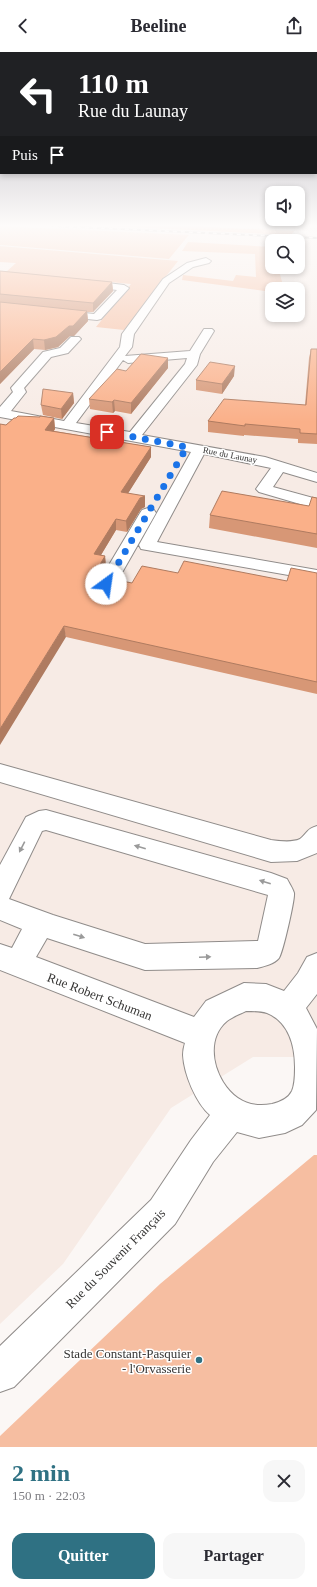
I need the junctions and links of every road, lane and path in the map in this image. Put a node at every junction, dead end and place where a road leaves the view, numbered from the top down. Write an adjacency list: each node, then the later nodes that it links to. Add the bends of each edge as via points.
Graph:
1 (121, 291): 3 (street, via 98,317)
2 (159, 291): 7 (street, via 128,334 126,347)
3 (0, 307)
4 (208, 331): 6 (street)
5 (75, 338): 8 (street, via 64,351 47,354 17,388 20,392)
6 (194, 354): 7 (street); 10 (street, via 191,365)
7 (117, 360): 9 (street)
8 (1, 413): 9 (street, Rue du Launay)
9 (68, 425): 10 (street, Rue du Launay)
10 (133, 437): 11 (street, Rue du Launay)
11 (194, 448): 12 (street, Rue du Launay); 15 (street, via 192,461 147,545); 16 (street)
12 (280, 466): 13 (street, Rue du Launay); 14 (street, via 264,489)
13 (317, 478)
14 (317, 504)
15 (317, 575)
16 (106, 584)
17 (0, 772): 18 (street, via 271,851 293,852 312,844)
18 (317, 836)
19 (0, 892): 21 (street, one-way to 19, via 145,956 257,955 265,953 270,948 282,893 271,884 46,820 34,824)
20 (0, 908): 21 (street)
21 (42, 924): 22 (street)
22 (9, 961): 25 (street, Rue Robert Schuman)
23 (317, 967): 24 (street)
24 (288, 1009): 25 (street, via 274,1001 259,997 230,1001 208,1020); 26 (street, via 301,1022 311,1038 316,1056)
25 (201, 1034): 27 (street, via 198,1051 200,1069 206,1086 217,1102)
26 (316, 1075): 27 (street, via 310,1092 300,1107 285,1117 268,1122 250,1120)
27 (232, 1113): 28 (street, Rue du Souvenir Français, via 202,1151 163,1212)
28 (0, 1373)

